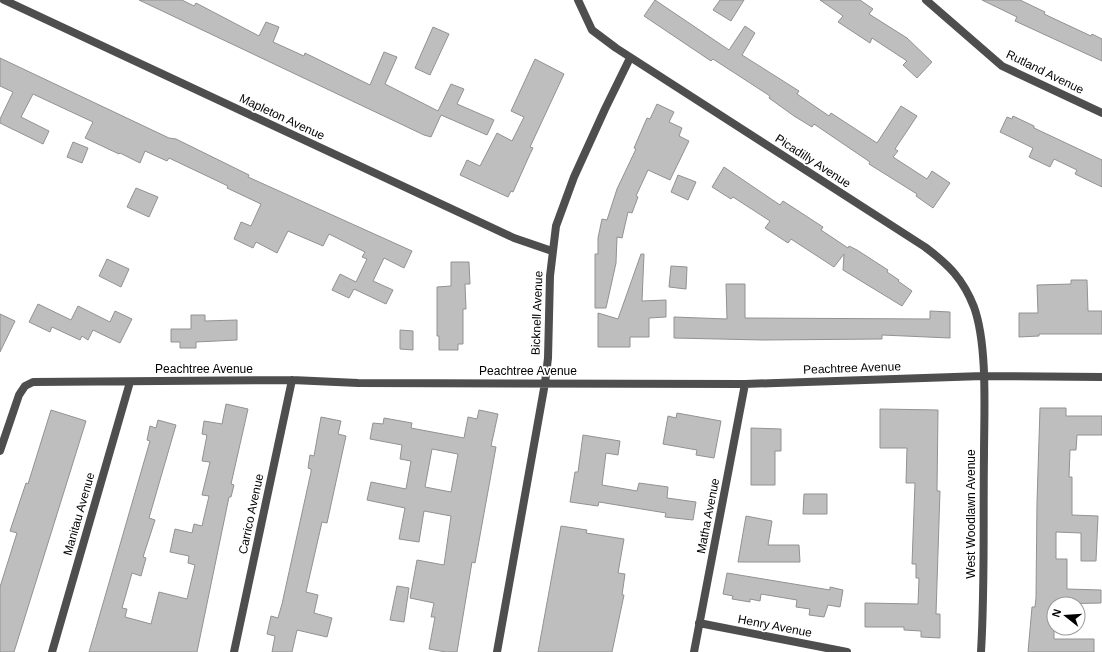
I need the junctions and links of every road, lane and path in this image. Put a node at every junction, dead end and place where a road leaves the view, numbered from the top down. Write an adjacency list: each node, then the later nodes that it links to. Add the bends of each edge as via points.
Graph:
1 (4, 0): 6 (street, Mapleton Avenue, via 514,238)
2 (578, 0): 4 (street, Picadilly Avenue, via 592,30)
3 (926, 0): 5 (street, Rutland Avenue, via 1002,66)
4 (630, 58): 6 (street, Bicknell Avenue, via 574,177 556,226); 7 (street, Picadilly Avenue, via 912,238 942,260 959,277 974,308 982,348)
5 (1102, 113)
6 (552, 250): 11 (street, Bicknell Avenue)
7 (983, 376): 8 (street, Peachtree Avenue); 12 (street, Peachtree Avenue); 20 (street, West Woodlawn Avenue)
8 (1102, 377)
9 (292, 380): 10 (street, Peachtree Avenue); 11 (street, Peachtree Avenue, via 358,383); 16 (street, Carrico Avenue)
10 (130, 382): 13 (street, Peachtree Avenue, via 33,382 25,386 19,395); 15 (street, Manitau Avenue)
11 (545, 383): 12 (street, Peachtree Avenue); 17 (street, Bicknell Avenue)
12 (745, 384): 14 (street, Matha Avenue)
13 (0, 451)
14 (700, 623): 18 (street, Matha Avenue); 19 (street, Henry Avenue)
15 (52, 652)
16 (234, 652)
17 (497, 652)
18 (694, 652)
19 (847, 652)
20 (981, 652)

